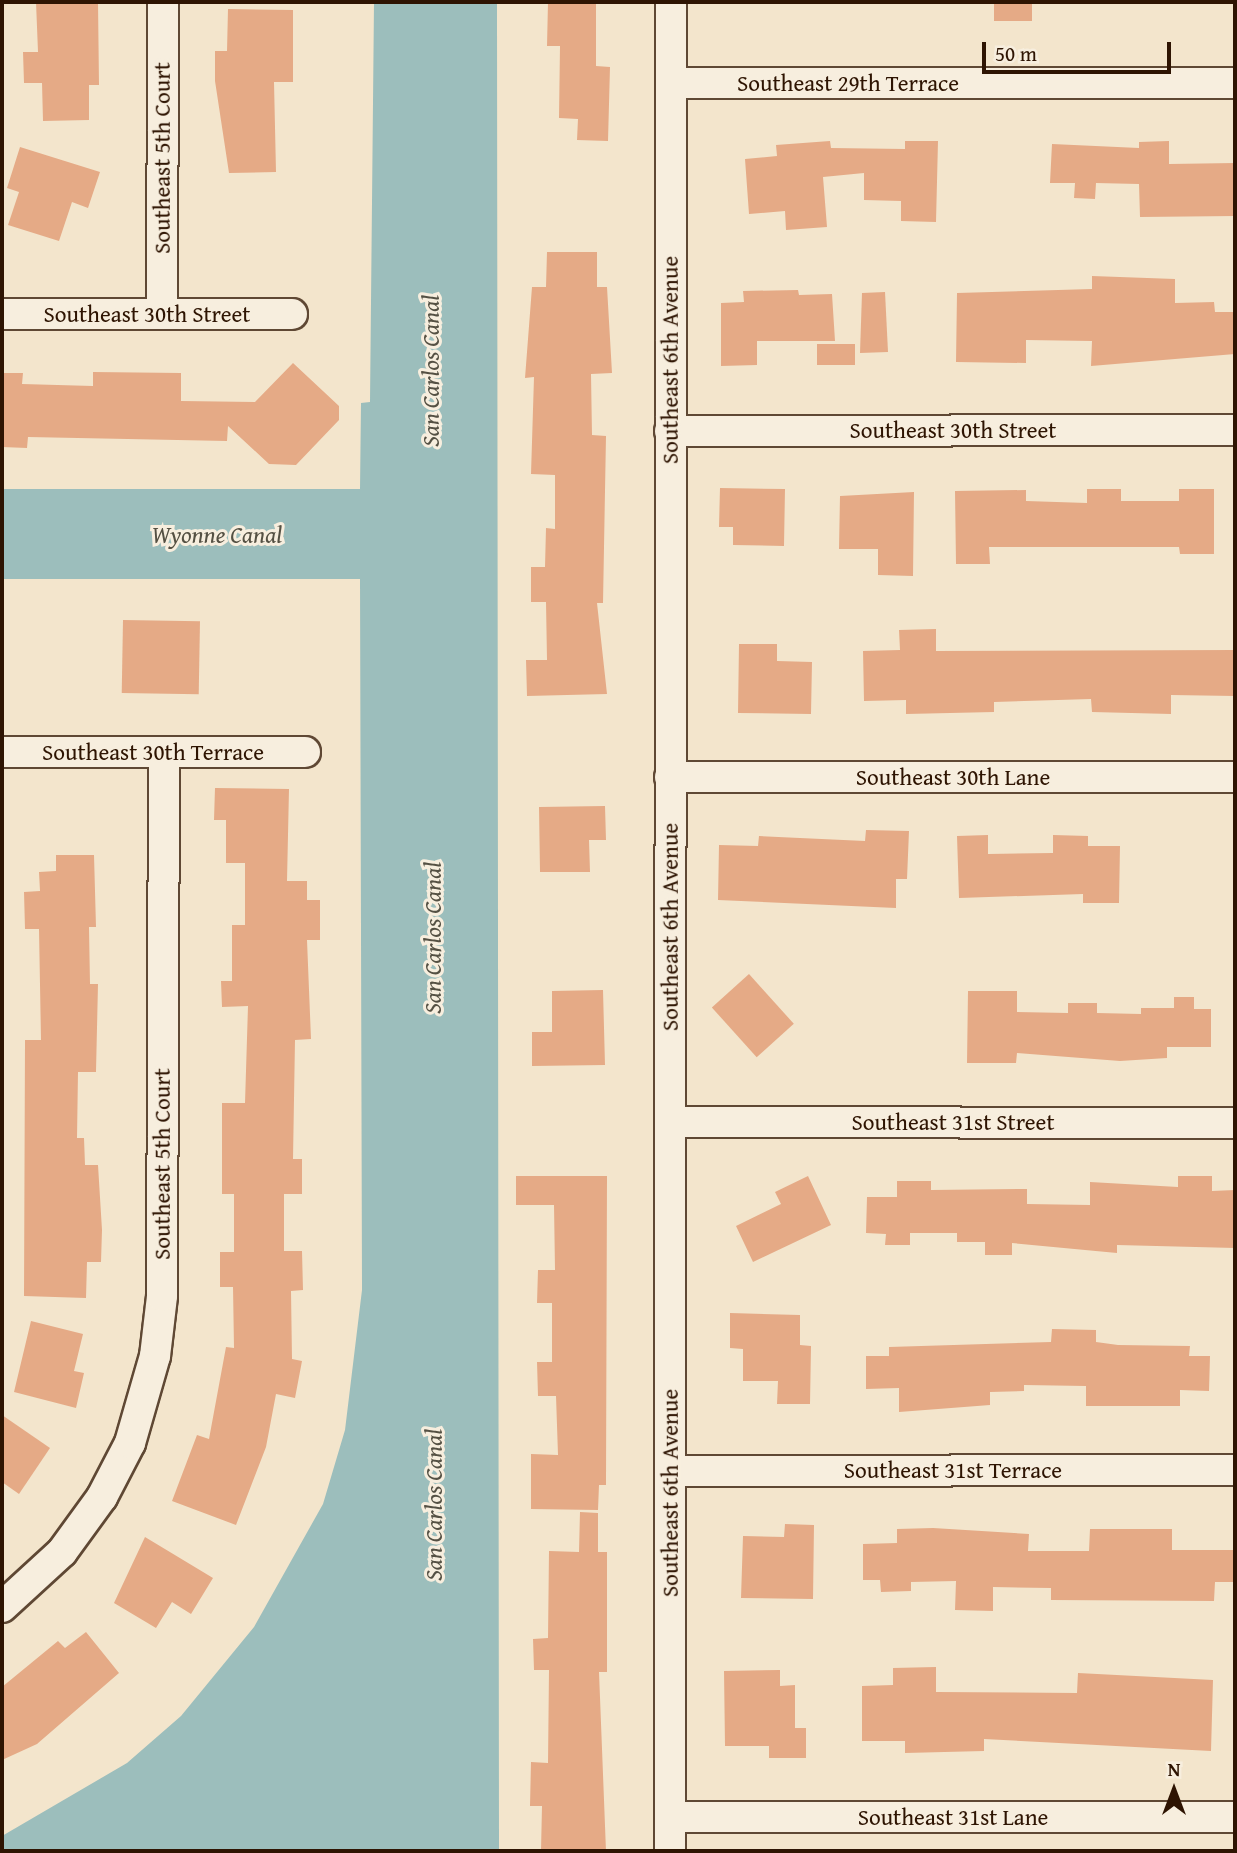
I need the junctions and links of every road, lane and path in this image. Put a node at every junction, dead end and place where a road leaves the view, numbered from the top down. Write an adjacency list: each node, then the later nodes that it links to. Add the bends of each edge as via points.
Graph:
1 (163, 2): 6 (street, Southeast 5th Court)
2 (671, 2): 3 (street, Southeast 6th Avenue)
3 (671, 83): 4 (street, Southeast 29th Terrace); 9 (street, Southeast 6th Avenue)
4 (1235, 83)
5 (2, 314): 6 (street, Southeast 30th Street)
6 (162, 314): 7 (street, Southeast 30th Street)
7 (292, 314)
8 (1235, 430): 9 (street, Southeast 30th Street)
9 (670, 431): 13 (street, Southeast 6th Avenue)
10 (2, 752): 11 (street, Southeast 30th Terrace)
11 (164, 752): 12 (street, Southeast 30th Terrace); 19 (street, Southeast 5th Court, via 160,1326 130,1443 102,1497 62,1552)
12 (305, 752)
13 (670, 777): 14 (street, Southeast 30th Lane); 15 (street, Southeast 6th Avenue)
14 (1235, 777)
15 (670, 1122): 16 (street, Southeast 31st Street); 18 (street, Southeast 6th Avenue)
16 (1235, 1123)
17 (1235, 1470): 18 (street, Southeast 31st Terrace)
18 (670, 1471): 20 (street, Southeast 6th Avenue)
19 (2, 1607)
20 (670, 1817): 21 (street, Southeast 31st Lane); 22 (street, Southeast 6th Avenue)
21 (1235, 1817)
22 (670, 1851)

